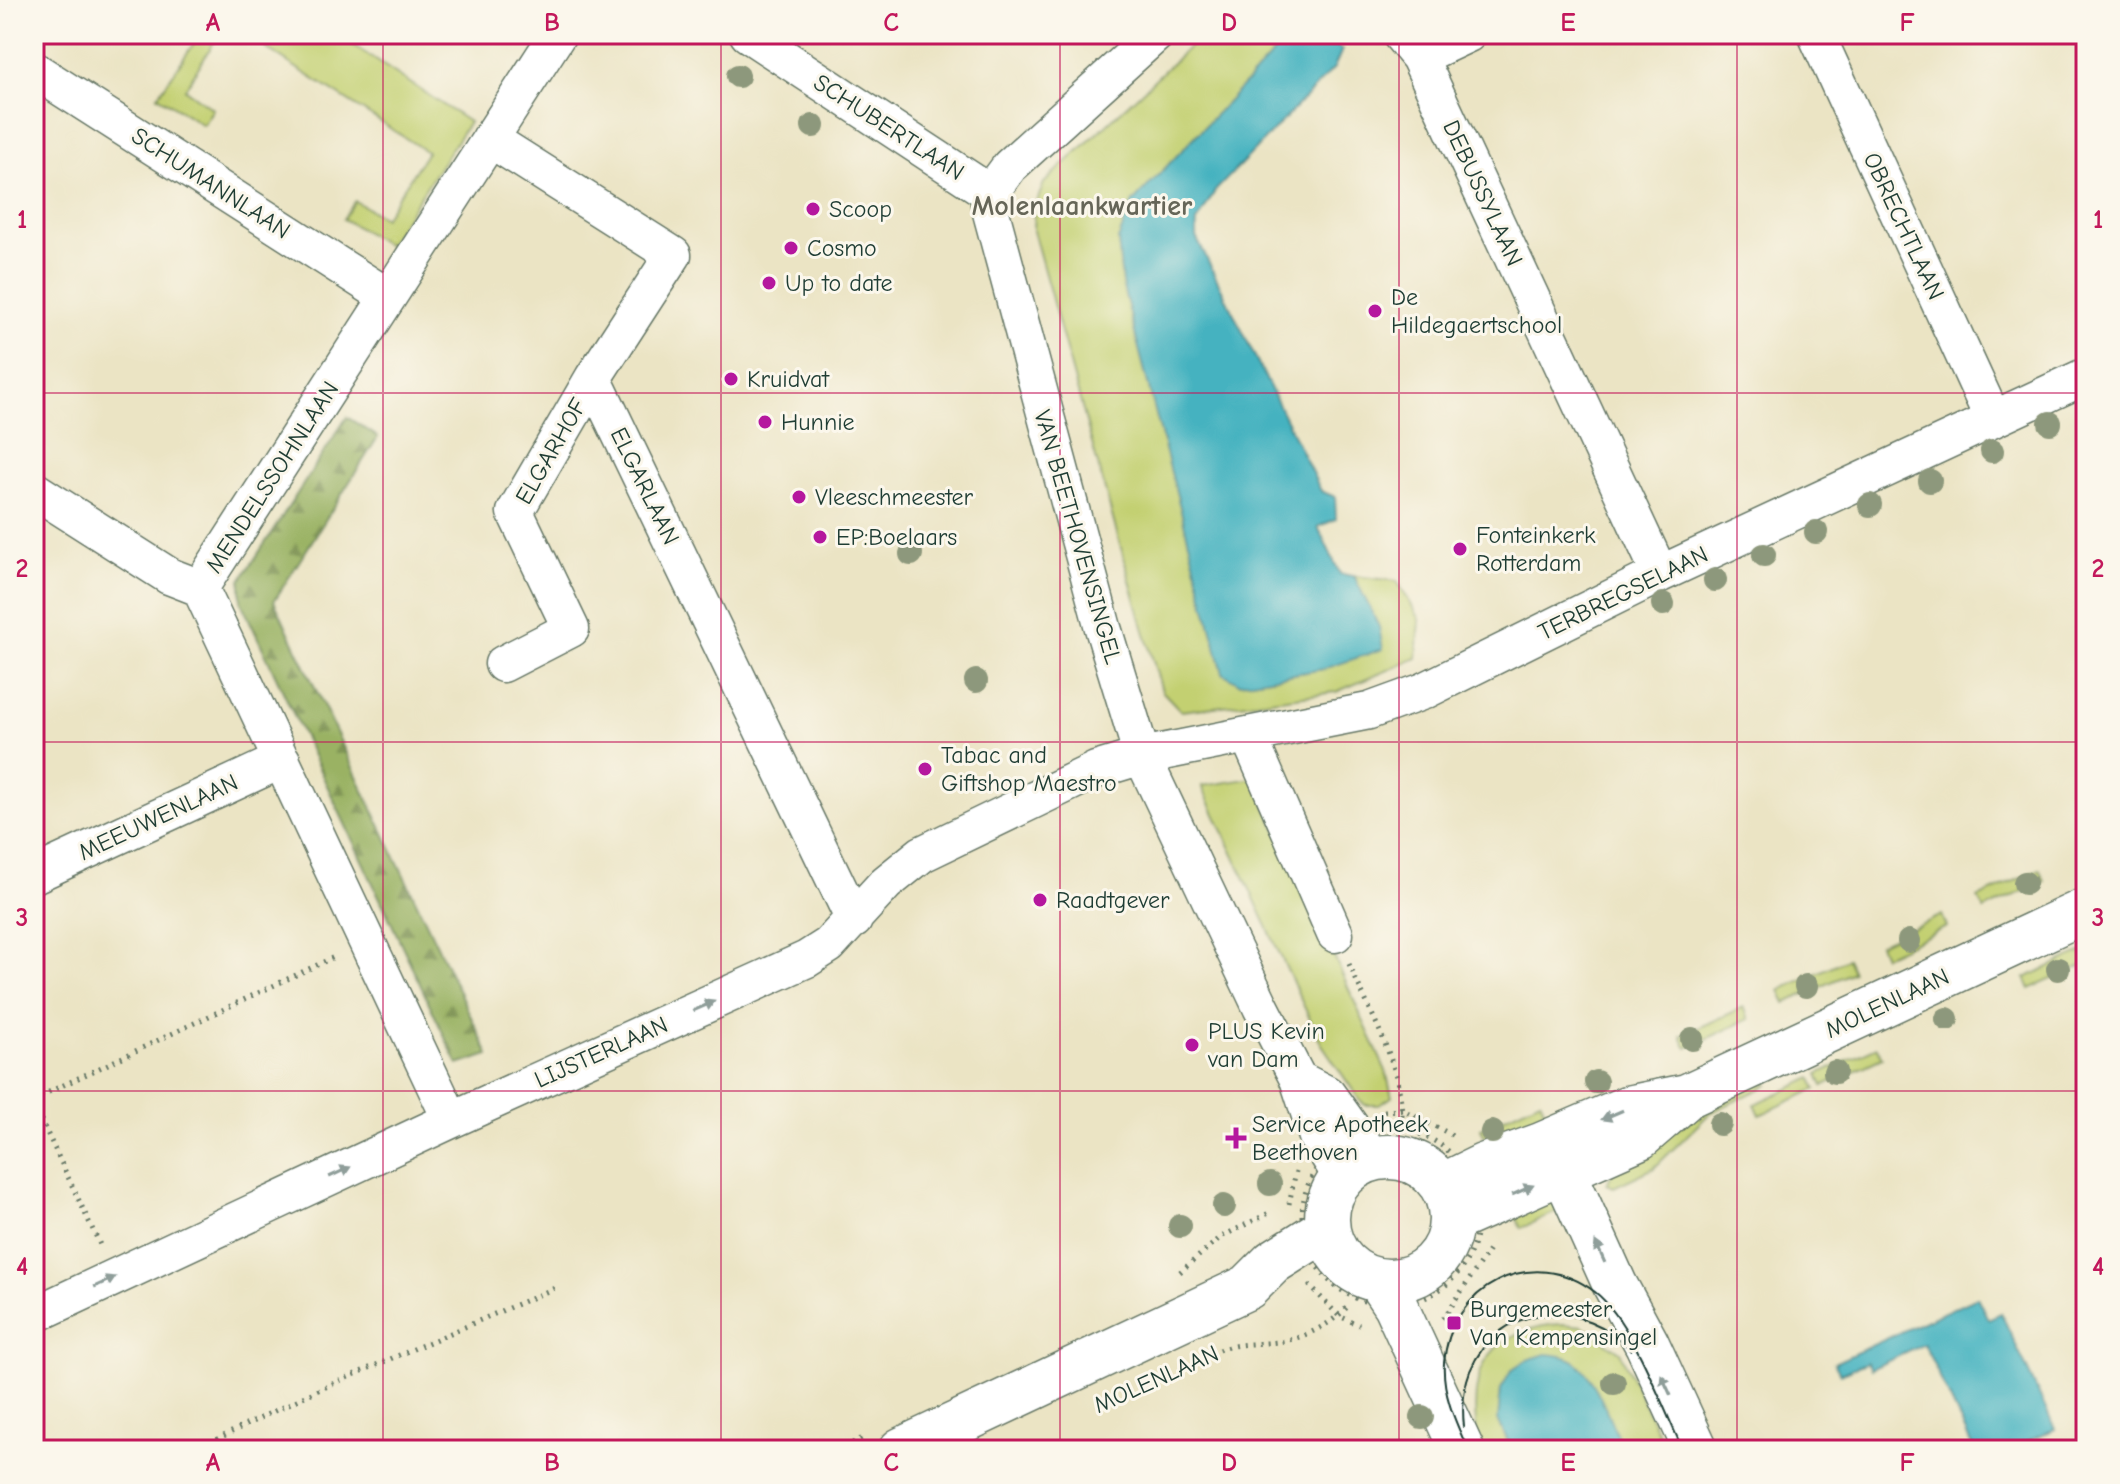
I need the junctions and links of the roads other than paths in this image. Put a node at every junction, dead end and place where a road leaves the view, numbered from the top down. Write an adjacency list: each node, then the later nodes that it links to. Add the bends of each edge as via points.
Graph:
1 (558, 34): 8 (street, MENDELSSOHNLAAN)
2 (748, 34): 9 (street, SCHUBERTLAAN)
3 (1156, 34): 9 (street, via 1010,166)
4 (1468, 34): 6 (street)
5 (1816, 34): 13 (street, OBRECHTLAAN)
6 (1410, 45): 15 (street, DEBUSSYLAAN)
7 (34, 70): 10 (street, SCHUMANNLAAN)
8 (490, 139): 10 (street, MENDELSSOHNLAAN); 12 (street, via 673,255)
9 (990, 193): 19 (street, VAN BEETHOVENSINGEL, via 1004,267)
10 (388, 297): 16 (street, MENDELSSOHNLAAN)
11 (2086, 376): 13 (street, TERBREGSELAAN)
12 (593, 378): 17 (street, ELGARHOF, via 515,512 571,629); 23 (street, ELGARLAAN)
13 (1993, 419): 15 (street, TERBREGSELAAN)
14 (34, 490): 16 (street, via 169,576)
15 (1660, 574): 18 (street, TERBREGSELAAN, via 1404,699)
16 (200, 588): 20 (street, MENDELSSOHNLAAN)
17 (503, 664)
18 (1248, 735): 19 (street, TERBREGSELAAN); 24 (street)
19 (1142, 756): 23 (street, LIJSTERLAAN, via 1096,770 922,854 886,883); 26 (street, VAN BEETHOVENSINGEL, via 1298,1079 1327,1094)
20 (282, 760): 21 (street, MEEUWENLAAN); 25 (street, MENDELSSOHNLAAN)
21 (34, 875)
22 (2086, 910): 27 (main road, MOLENLAAN, via 1687,1096 1640,1137)
23 (854, 920): 25 (street, LIJSTERLAAN, one-way to 23, via 807,959)
24 (1335, 934)
25 (451, 1120): 30 (street, LIJSTERLAAN, one-way to 25)
26 (1352, 1144): 28 (main road, via 1407,1159); 29 (main road, via 1329,1201)
27 (1553, 1159): 28 (main road, MOLENLAAN); 33 (main road, one-way to 27)
28 (1470, 1193): 29 (main road, via 1441,1254 1429,1267 1397,1281)
29 (1342, 1273): 31 (main road, MOLENLAAN, via 1285,1288 1248,1287); 32 (main road)
30 (34, 1315)
31 (901, 1450)
32 (1462, 1450)
33 (1696, 1450)

